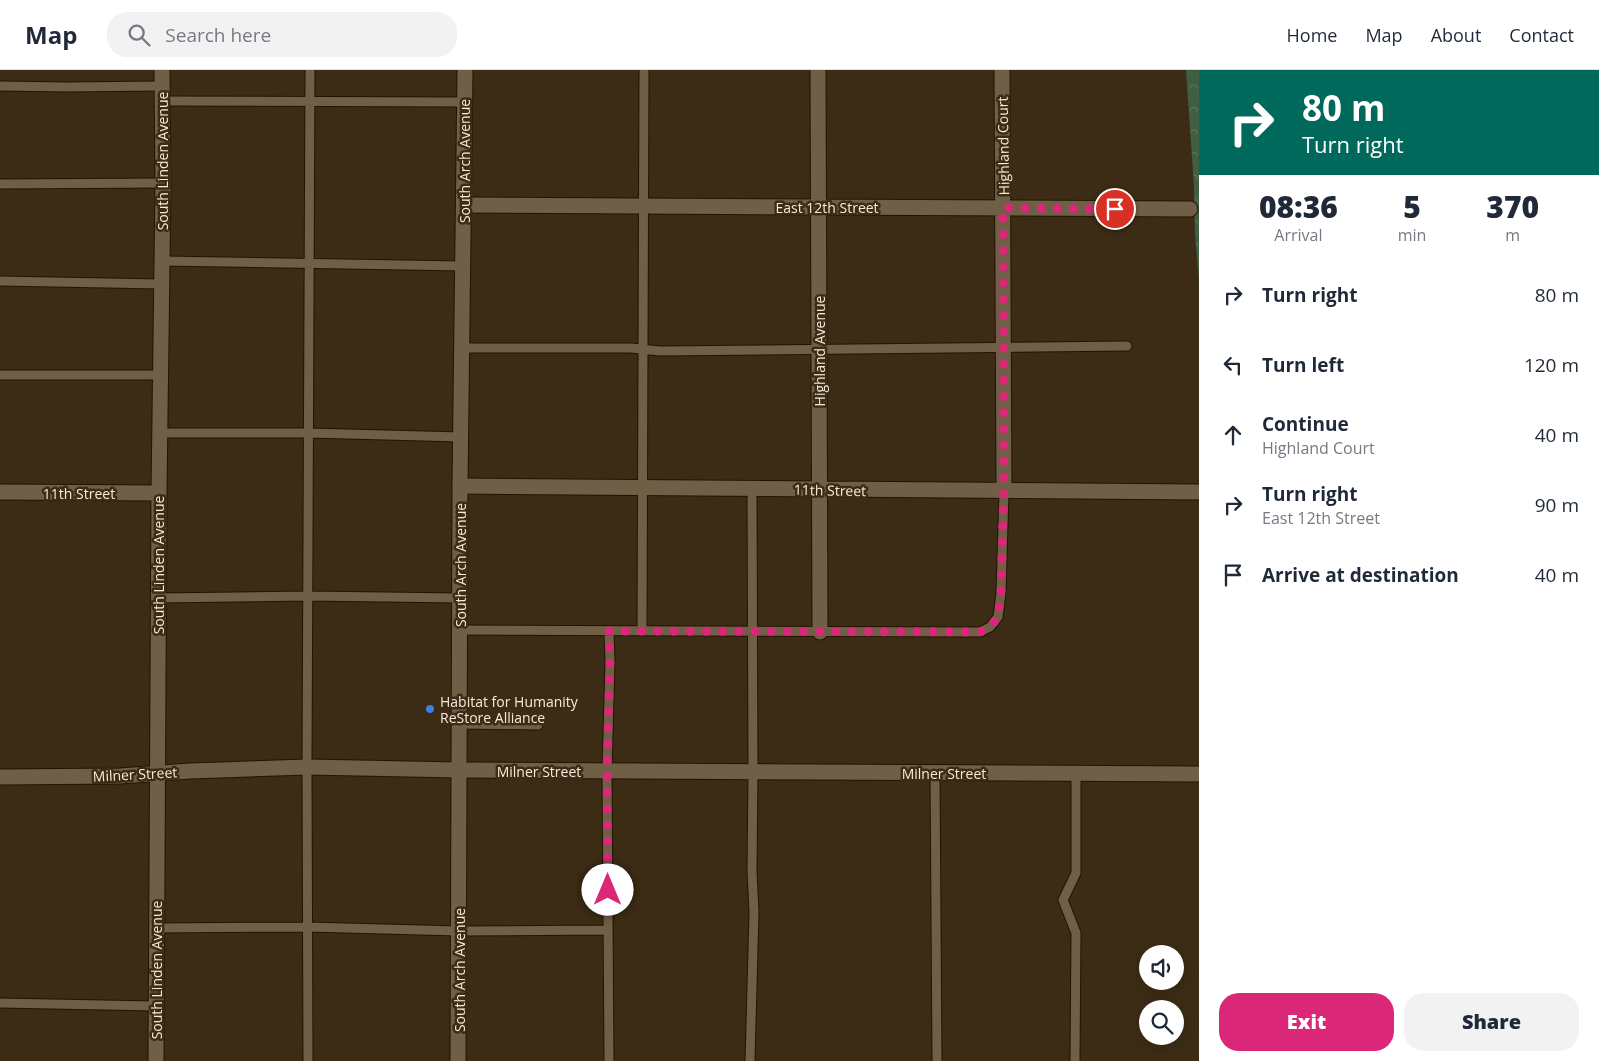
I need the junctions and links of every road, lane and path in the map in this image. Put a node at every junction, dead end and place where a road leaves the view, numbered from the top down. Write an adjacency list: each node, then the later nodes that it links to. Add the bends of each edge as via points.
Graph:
1 (162, 70): 8 (street, South Linden Avenue)
2 (310, 70): 9 (lane)
3 (465, 70): 10 (street, South Arch Avenue)
4 (644, 70): 14 (lane)
5 (818, 70): 15 (street, Highland Avenue)
6 (1002, 70): 16 (street, Highland Court)
7 (0, 86): 8 (lane)
8 (161, 93): 9 (lane); 12 (street, South Linden Avenue)
9 (310, 101): 10 (lane); 19 (lane)
10 (465, 102): 13 (street, South Arch Avenue)
11 (0, 184): 12 (lane)
12 (163, 184): 18 (street, South Linden Avenue)
13 (464, 205): 14 (street, East 12th Street); 20 (street, South Arch Avenue)
14 (644, 206): 15 (street, East 12th Street); 27 (lane)
15 (818, 207): 16 (street, East 12th Street); 25 (street, Highland Avenue)
16 (1003, 208): 17 (street, East 12th Street); 26 (street, Highland Court)
17 (1190, 209)
18 (162, 261): 19 (lane); 22 (street, South Linden Avenue)
19 (309, 264): 20 (lane); 31 (lane)
20 (463, 266): 24 (street, South Arch Avenue)
21 (0, 281): 22 (lane)
22 (161, 284): 29 (street, South Linden Avenue)
23 (1126, 346): 26 (lane)
24 (462, 348): 27 (lane); 32 (street, South Arch Avenue)
25 (819, 348): 26 (lane); 27 (lane); 36 (street, Highland Avenue)
26 (1004, 348): 38 (street, Highland Court)
27 (644, 350): 34 (lane)
28 (0, 375): 29 (lane)
29 (160, 375): 30 (street, South Linden Avenue)
30 (159, 433): 31 (lane); 40 (street, South Linden Avenue)
31 (309, 433): 32 (lane); 41 (lane)
32 (461, 437): 33 (street, South Arch Avenue)
33 (460, 486): 34 (street, 11th Street); 43 (street, South Arch Avenue)
34 (642, 488): 35 (street, 11th Street); 46 (lane)
35 (752, 489): 36 (street, 11th Street); 47 (lane)
36 (818, 490): 38 (street, 11th Street); 48 (street, Highland Avenue)
37 (0, 492): 40 (street, 11th Street)
38 (1004, 492): 39 (street, 11th Street); 48 (lane, via 1001,594 998,617 990,627 980,632)
39 (1199, 492)
40 (159, 493): 42 (street, South Linden Avenue)
41 (308, 596): 42 (lane); 43 (lane); 51 (lane)
42 (158, 598): 55 (street, South Linden Avenue)
43 (460, 598): 44 (street, South Arch Avenue)
44 (460, 630): 45 (lane); 49 (street, South Arch Avenue)
45 (609, 631): 46 (lane); 53 (lane)
46 (642, 631): 47 (lane)
47 (753, 632): 48 (lane); 54 (lane)
48 (820, 632)
49 (460, 724): 50 (lane); 52 (street, South Arch Avenue)
50 (538, 725)
51 (306, 767): 52 (street, Milner Street); 55 (street, Milner Street); 60 (lane)
52 (459, 770): 53 (street, Milner Street); 63 (street, South Arch Avenue)
53 (607, 771): 54 (street, Milner Street); 62 (lane)
54 (753, 772): 56 (street, Milner Street); 70 (lane)
55 (158, 773): 59 (street, Milner Street); 61 (street, South Linden Avenue)
56 (935, 773): 57 (street, Milner Street); 71 (lane)
57 (1076, 774): 58 (street, Milner Street); 72 (lane, via 1076,873 1063,900 1076,933)
58 (1199, 774)
59 (0, 777)
60 (308, 927): 61 (lane); 63 (lane); 67 (lane)
61 (156, 928): 65 (street, South Linden Avenue)
62 (608, 930): 63 (lane); 69 (lane)
63 (459, 931): 68 (street, South Arch Avenue)
64 (0, 1003): 65 (lane)
65 (155, 1006): 66 (street, South Linden Avenue)
66 (156, 1061)
67 (308, 1061)
68 (458, 1061)
69 (610, 1061)
70 (750, 1061)
71 (937, 1061)
72 (1075, 1061)

